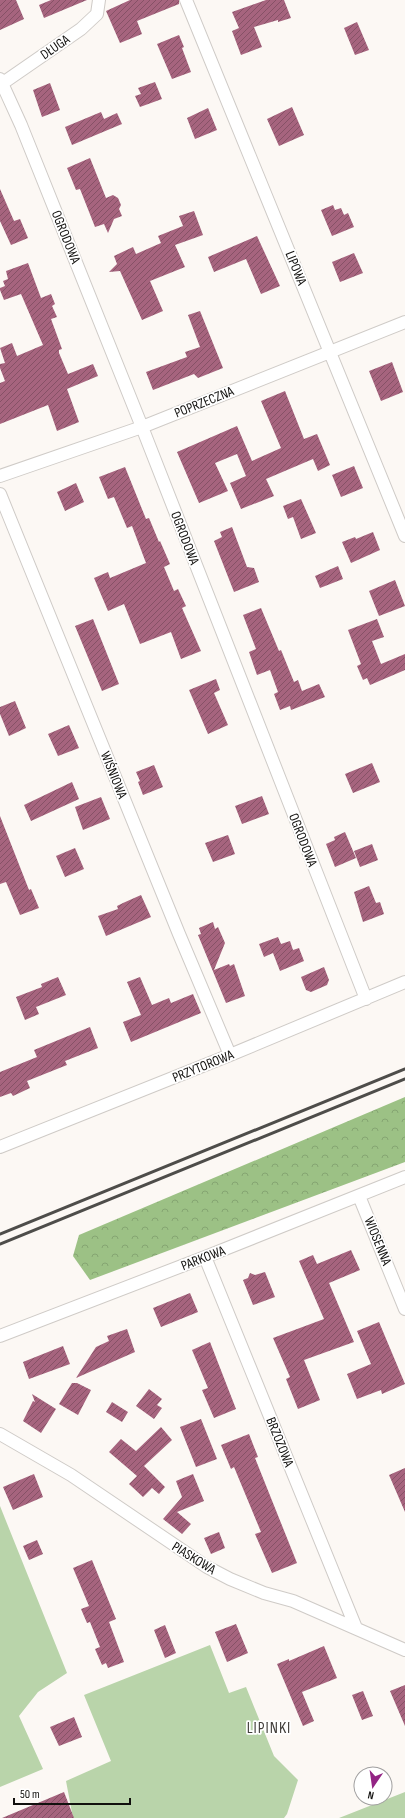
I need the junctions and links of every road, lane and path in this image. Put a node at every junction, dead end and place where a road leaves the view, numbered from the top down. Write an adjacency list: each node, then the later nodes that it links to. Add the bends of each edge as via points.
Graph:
1 (99, 0): 3 (street, DŁUGA, via 97,14 81,29)
2 (186, 0): 5 (street, LIPOWA)
3 (1, 83): 6 (street, OGRODOWA)
4 (405, 322): 5 (street, POPRZECZNA)
5 (330, 351): 6 (street, POPRZECZNA); 9 (street, LIPOWA)
6 (142, 427): 7 (street, POPRZECZNA); 11 (street, OGRODOWA)
7 (0, 476)
8 (0, 494): 12 (street, WIŚNIOWA)
9 (405, 536)
10 (405, 982): 11 (street, PRZYTOROWA)
11 (366, 999): 12 (street, PRZYTOROWA)
12 (230, 1055): 13 (street, PRZYTOROWA)
13 (0, 1147)
14 (405, 1177): 15 (street, PARKOWA)
15 (359, 1196): 16 (street, PARKOWA); 17 (street, WIOSENNA)
16 (205, 1257): 18 (street, PARKOWA); 20 (street, BRZOZOWA)
17 (405, 1310)
18 (0, 1336)
19 (0, 1434): 20 (street, PIASKOWA, via 71,1475 230,1580 293,1601)
20 (356, 1628): 21 (street, PIASKOWA)
21 (405, 1650)

